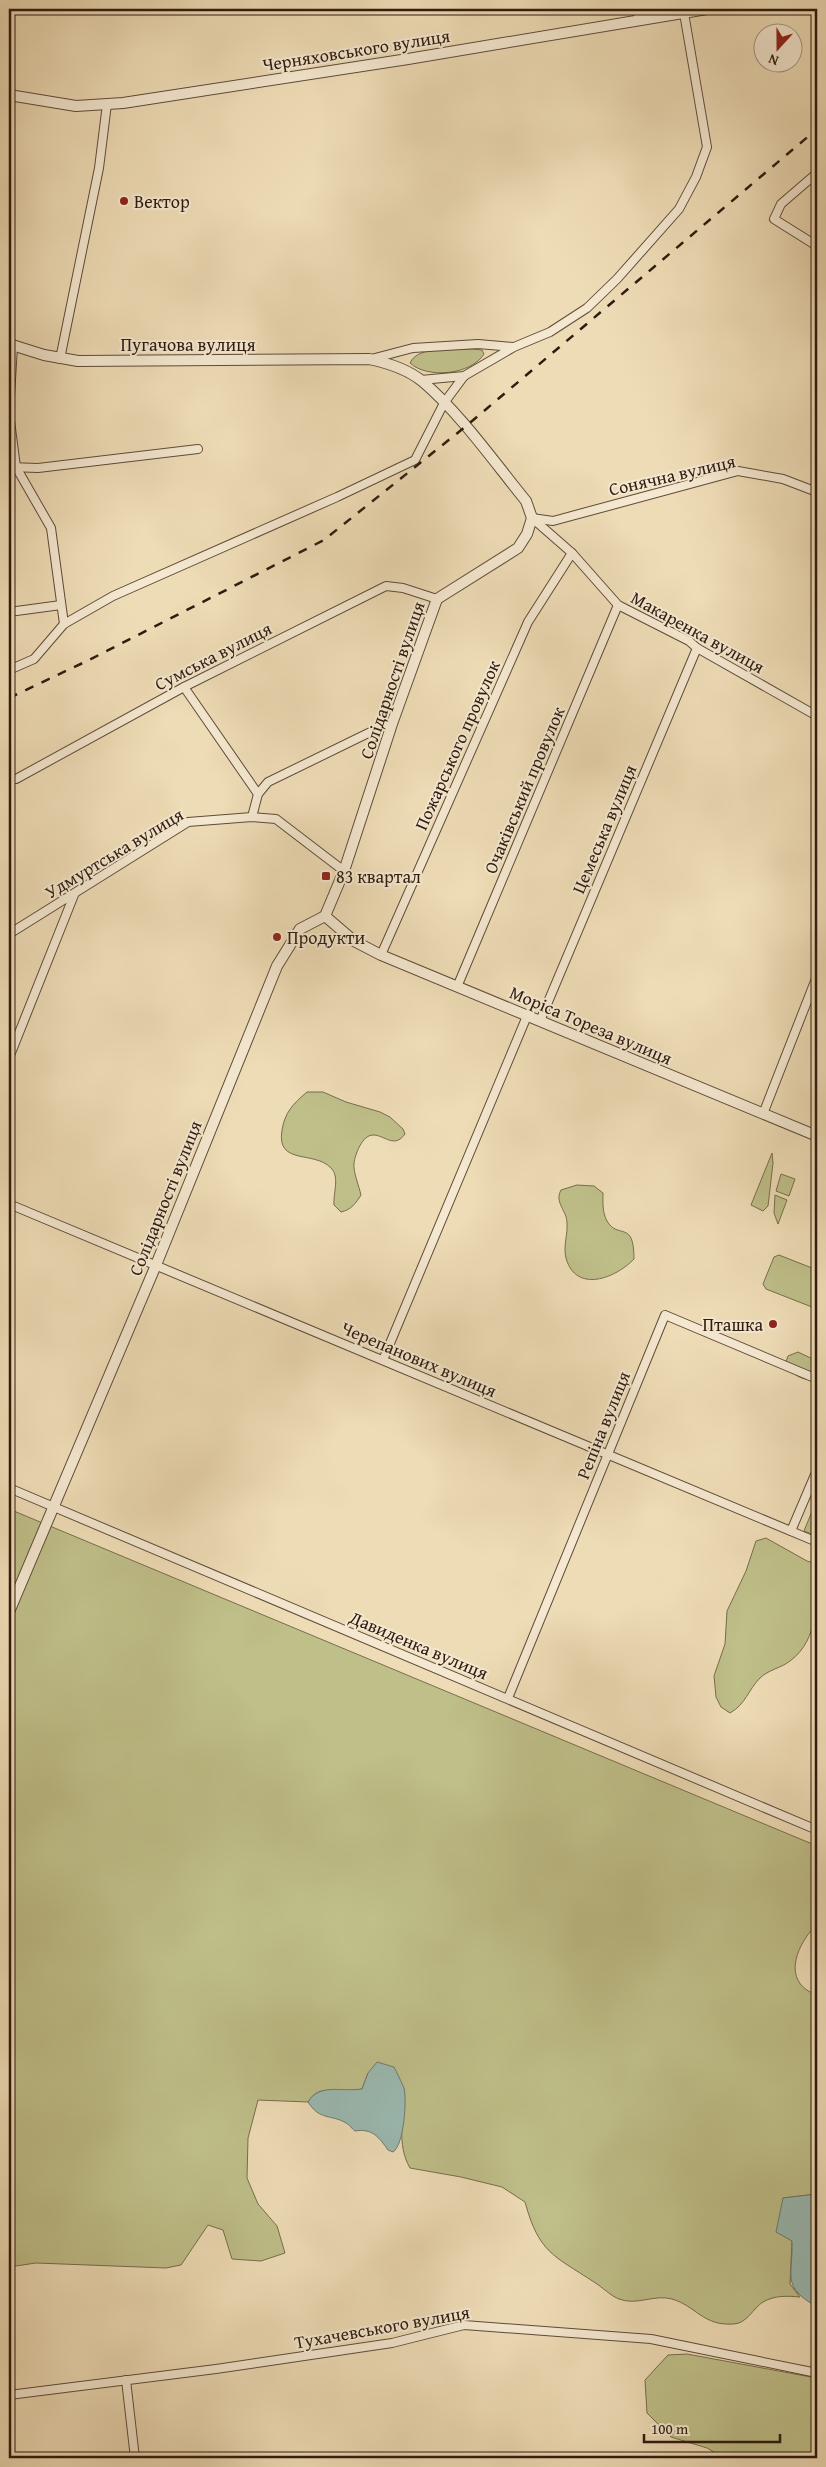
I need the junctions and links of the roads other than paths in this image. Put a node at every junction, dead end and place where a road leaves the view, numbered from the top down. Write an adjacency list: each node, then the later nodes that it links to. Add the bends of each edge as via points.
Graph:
1 (636, 9): 4 (street)
2 (707, 9): 3 (street, Черняховського вулиця)
3 (684, 13): 4 (street, Черняховського вулиця); 10 (street, via 707,147 696,178 679,209 587,308 550,332)
4 (640, 20): 6 (street, Черняховського вулиця)
5 (9, 95): 6 (street, Черняховського вулиця, via 67,105)
6 (107, 104): 11 (street, via 99,168)
7 (817, 173): 8 (street, via 781,204 774,219)
8 (817, 246)
9 (11, 345): 11 (street, Пугачова вулиця); 17 (street)
10 (514, 347): 12 (street, Пугачова вулиця, via 478,344 413,348); 13 (street)
11 (60, 359): 12 (street, Пугачова вулиця)
12 (369, 359): 14 (street, Пугачова вулиця, via 398,367)
13 (464, 376): 14 (street); 15 (street)
14 (421, 380): 15 (street, Пугачова вулиця)
15 (444, 403): 19 (street, Пугачова вулиця, via 526,501); 25 (street, via 415,460 112,596)
16 (198, 449): 17 (street, via 38,468)
17 (12, 467): 22 (street, via 51,528)
18 (817, 492): 19 (street, Сонячна вулиця, via 783,479 738,471 553,521)
19 (532, 518): 20 (street, Макаренка вулиця); 21 (street, Солідарності вулиця, via 518,548)
20 (572, 553): 23 (street, Макаренка вулиця); 38 (street, Пожарського провулок, via 528,622)
21 (437, 600): 28 (street, Сумська вулиця, via 403,588 386,586); 30 (street, Солідарності вулиця)
22 (61, 605): 24 (street); 25 (street)
23 (618, 605): 26 (street, Макаренка вулиця); 40 (street, Очакiвський провулок)
24 (9, 612)
25 (64, 624): 27 (street, via 34,659)
26 (697, 648): 29 (street, Макаренка вулиця); 42 (street, Цемеська вулиця)
27 (9, 670)
28 (184, 687): 31 (street, Сумська вулиця, via 16,779); 32 (street)
29 (817, 716)
30 (393, 721): 32 (street, via 268,782); 34 (street, Солідарності вулиця)
31 (9, 779)
32 (258, 794): 33 (street)
33 (252, 817): 34 (street, Удмуртська вулиця, via 276,820); 35 (street, Удмуртська вулиця, via 188,822)
34 (344, 871): 36 (street, Солідарності вулиця)
35 (74, 895): 37 (street, Удмуртська вулиця); 43 (street)
36 (325, 916): 38 (street, Моріса Тореза вулиця, via 354,940); 47 (street, Солідарності вулиця, via 300,929 277,966)
37 (9, 934)
38 (381, 955): 40 (street, Моріса Тореза вулиця)
39 (817, 976): 44 (street)
40 (457, 987): 41 (street, Моріса Тореза вулиця)
41 (527, 1016): 42 (street, Моріса Тореза вулиця); 48 (street)
42 (540, 1021): 44 (street, Моріса Тореза вулиця)
43 (9, 1058)
44 (763, 1114): 45 (street, Моріса Тореза вулиця)
45 (817, 1136)
46 (9, 1204): 47 (street, Черепанових вулиця)
47 (156, 1265): 48 (street, Черепанових вулиця); 53 (street, Солідарності вулиця)
48 (383, 1360): 50 (street, Черепанових вулиця)
49 (817, 1379): 50 (street, Репiна вулиця, via 665,1315)
50 (607, 1455): 54 (street, Черепанових вулиця); 57 (street, Репiна вулиця)
51 (817, 1470): 54 (street)
52 (9, 1488): 53 (street, Давиденка вулиця)
53 (52, 1508): 56 (street, Солідарності вулиця); 57 (street, Давиденка вулиця)
54 (791, 1531): 55 (street, Черепанових вулиця)
55 (817, 1542)
56 (9, 1612)
57 (508, 1698): 58 (street, Давиденка вулиця)
58 (817, 1830)
59 (817, 2369): 60 (street, Тухачевського вулиця, via 812,2372 651,2339 464,2325 392,2343)
60 (126, 2380): 61 (street, Тухачевського вулиця); 62 (street)
61 (9, 2394)
62 (135, 2458)

